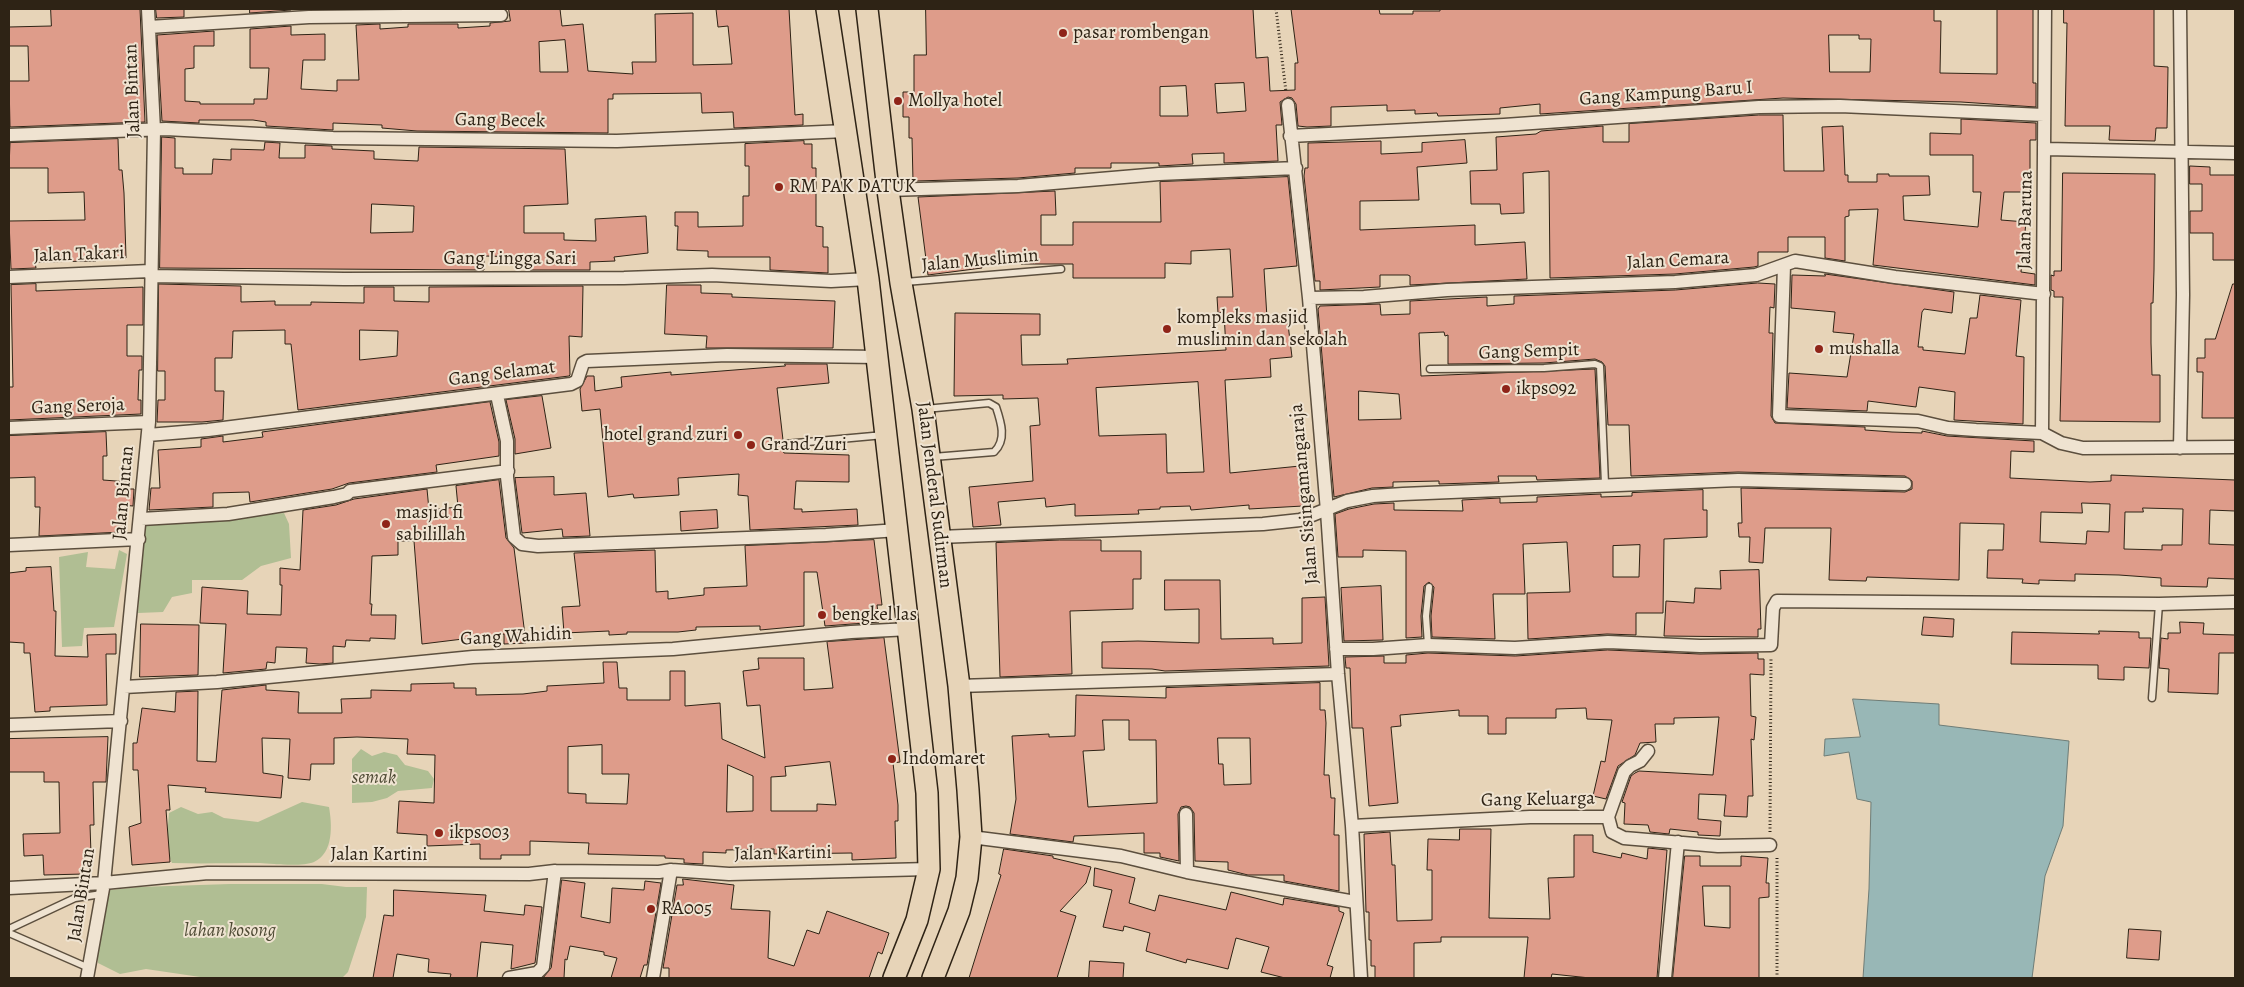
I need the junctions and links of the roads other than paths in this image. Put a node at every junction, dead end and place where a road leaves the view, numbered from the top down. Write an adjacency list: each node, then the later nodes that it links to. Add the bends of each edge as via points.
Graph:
1 (148, 9): 7 (street, Jalan Bintan)
2 (827, 9): 11 (main road, Jalan Jenderal Sudirman)
3 (867, 9): 18 (main road, Jalan Jenderal Sudirman)
4 (2045, 9): 9 (street, Jalan Baruna)
5 (2180, 9): 15 (street)
6 (501, 15): 7 (street, via 309,17)
7 (149, 27): 10 (street, Jalan Bintan)
8 (1288, 105): 13 (street, Jalan Sisingamangaraja)
9 (2044, 115): 13 (street, Gang Kampung Baru I, via 1910,108 1768,106); 14 (street, Jalan Baruna)
10 (154, 130): 11 (street, Gang Becek, via 333,138 617,141); 12 (street, Gang Becek); 21 (street, Jalan Bintan)
11 (846, 131): 23 (main road, Jalan Jenderal Sudirman)
12 (9, 134)
13 (1290, 136): 17 (street, Jalan Sisingamangaraja)
14 (2046, 149): 15 (street); 25 (street, Jalan Baruna)
15 (2182, 152): 16 (street); 37 (street)
16 (2235, 153)
17 (1296, 168): 18 (street, via 1149,175 1018,186); 26 (street, Jalan Sisingamangaraja)
18 (888, 190): 24 (main road, Jalan Jenderal Sudirman)
19 (1784, 266): 25 (street, Jalan Cemara, via 1795,261 1895,277); 26 (street, Jalan Cemara, via 1756,275 1675,282); 33 (street, via 1779,416 1918,421 1948,428)
20 (1060, 269): 24 (lane, Jalan Muslimin)
21 (150, 273): 22 (street, Jalan Takari); 23 (street, Gang Lingga Sari, via 344,279 712,275 831,281); 32 (street, Jalan Bintan)
22 (9, 277)
23 (868, 279): 27 (main road, Jalan Jenderal Sudirman)
24 (901, 283): 30 (main road, Jalan Jenderal Sudirman)
25 (2044, 294): 33 (street, Jalan Baruna)
26 (1309, 298): 42 (street, Jalan Sisingamangaraja)
27 (878, 357): 29 (street, Gang Selamat, via 727,356 587,361 574,382); 34 (main road, Jalan Jenderal Sudirman)
28 (1430, 369): 40 (lane, Gang Sempit, via 1600,366)
29 (497, 395): 32 (street, Gang Selamat, via 208,430); 39 (street, via 507,441)
30 (924, 409): 38 (main road, Jalan Jenderal Sudirman); 38 (lane, via 989,403 996,407 1002,434 1000,446 994,452)
31 (9, 428): 32 (street, Gang Seroja)
32 (149, 429): 43 (street, Jalan Bintan)
33 (2042, 433): 37 (street, via 2083,448)
34 (888, 435): 35 (lane); 44 (main road, Jalan Jenderal Sudirman)
35 (785, 444)
36 (2235, 447): 37 (street)
37 (2180, 448)
38 (929, 457): 45 (main road, Jalan Jenderal Sudirman)
39 (508, 471): 43 (street, via 350,491 334,497 228,514); 44 (street, via 514,538 522,544 538,546)
40 (1605, 484): 41 (street, via 1780,480); 42 (street, via 1373,496 1347,501)
41 (1906, 484)
42 (1327, 511): 45 (street, via 1300,520 1264,524); 53 (street, Jalan Sisingamangaraja)
43 (141, 519): 46 (street, Jalan Bintan)
44 (898, 530): 51 (main road, Jalan Jenderal Sudirman)
45 (939, 537): 55 (main road, Jalan Jenderal Sudirman)
46 (139, 539): 47 (street); 56 (street, Jalan Bintan)
47 (9, 545)
48 (1429, 588): 52 (lane, via 1426,616)
49 (2235, 602): 50 (street)
50 (2159, 604): 52 (street, via 1777,601 1773,608 1771,645 1608,642 1515,648); 57 (lane)
51 (910, 629): 56 (street, Gang Wahidin, via 673,650 472,657 217,682); 67 (main road, Jalan Jenderal Sudirman, via 927,793)
52 (1428, 645): 53 (street)
53 (1336, 649): 54 (street, Jalan Sisingamangaraja)
54 (1338, 674): 55 (street); 63 (street, Jalan Sisingamangaraja)
55 (959, 686): 64 (main road, Jalan Jenderal Sudirman)
56 (124, 687): 58 (street, Jalan Bintan)
57 (2152, 698)
58 (121, 720): 59 (street); 72 (street, Jalan Bintan)
59 (9, 725)
60 (1648, 751): 62 (street, via 1624,772)
61 (1186, 814): 70 (street)
62 (1608, 817): 63 (street, Gang Keluarga, via 1530,817); 65 (street, Gang Keluarga, via 1612,832 1624,838)
63 (1352, 826): 73 (street, Jalan Sisingamangaraja)
64 (971, 837): 70 (street, via 1121,856); 80 (main road, Jalan Jenderal Sudirman, via 967,878 959,912)
65 (1678, 842): 66 (street, Gang Keluarga, via 1718,846); 82 (street)
66 (1770, 845)
67 (929, 869): 68 (street, Jalan Kartini, via 729,874); 79 (main road, Jalan Jenderal Sudirman, via 917,920)
68 (671, 870): 69 (street, Jalan Kartini); 78 (street)
69 (555, 871): 72 (street, Jalan Kartini, via 529,874 208,873); 77 (street, via 543,967 537,973)
70 (1187, 872): 73 (street)
71 (9, 888): 72 (street, Jalan Kartini)
72 (103, 889): 74 (lane); 76 (street, Jalan Bintan)
73 (1355, 902): 81 (street, Jalan Sisingamangaraja)
74 (9, 929)
75 (9, 933): 76 (lane)
76 (88, 973)
77 (509, 978)
78 (653, 978)
79 (894, 978)
80 (933, 978)
81 (1361, 978)
82 (1665, 978)

